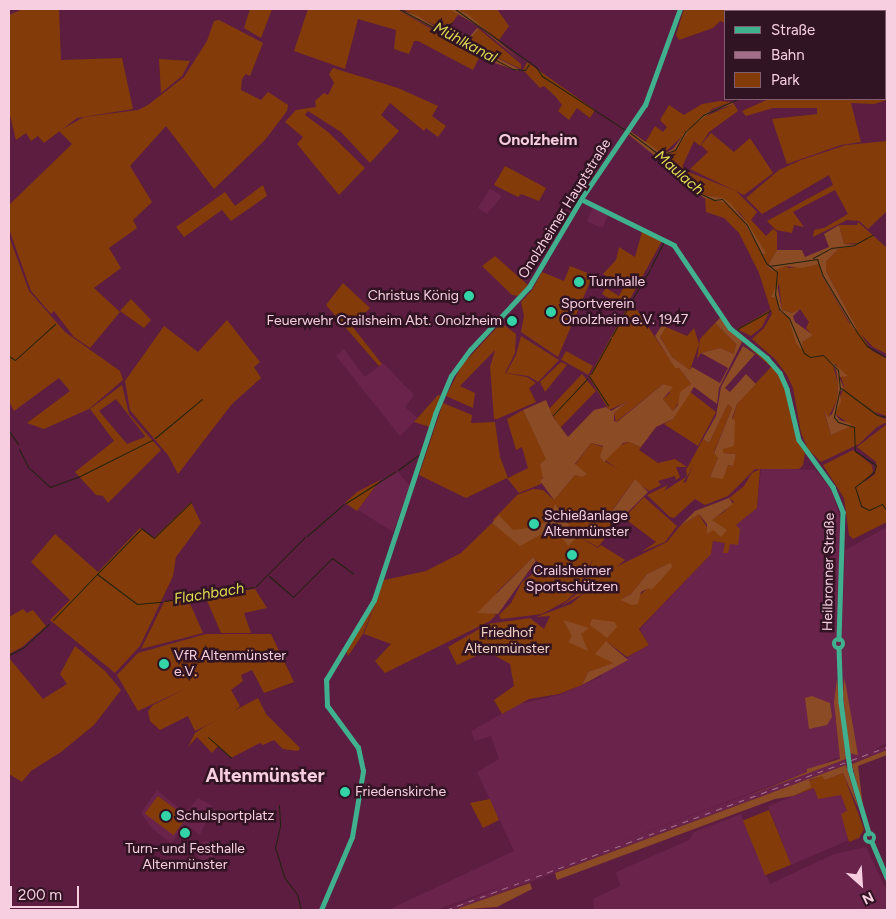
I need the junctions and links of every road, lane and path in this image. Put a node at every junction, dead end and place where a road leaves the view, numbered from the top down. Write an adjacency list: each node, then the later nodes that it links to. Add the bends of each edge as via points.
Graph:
1 (680, 9): 2 (main road, Onolzheimer Hauptstraße, via 650,97)
2 (581, 198): 3 (main road, Heilbronner Straße, bridge, via 674,245 730,328 780,373 787,388 799,440 833,487 843,512 839,639 844,644 840,648 841,702 848,754 869,833 875,835 872,842); 4 (main road, Onolzheimer Hauptstraße, via 530,287 456,367 443,393 374,600 329,673 325,686 329,711 358,748 363,771 352,837)
3 (887, 878)
4 (321, 910)

